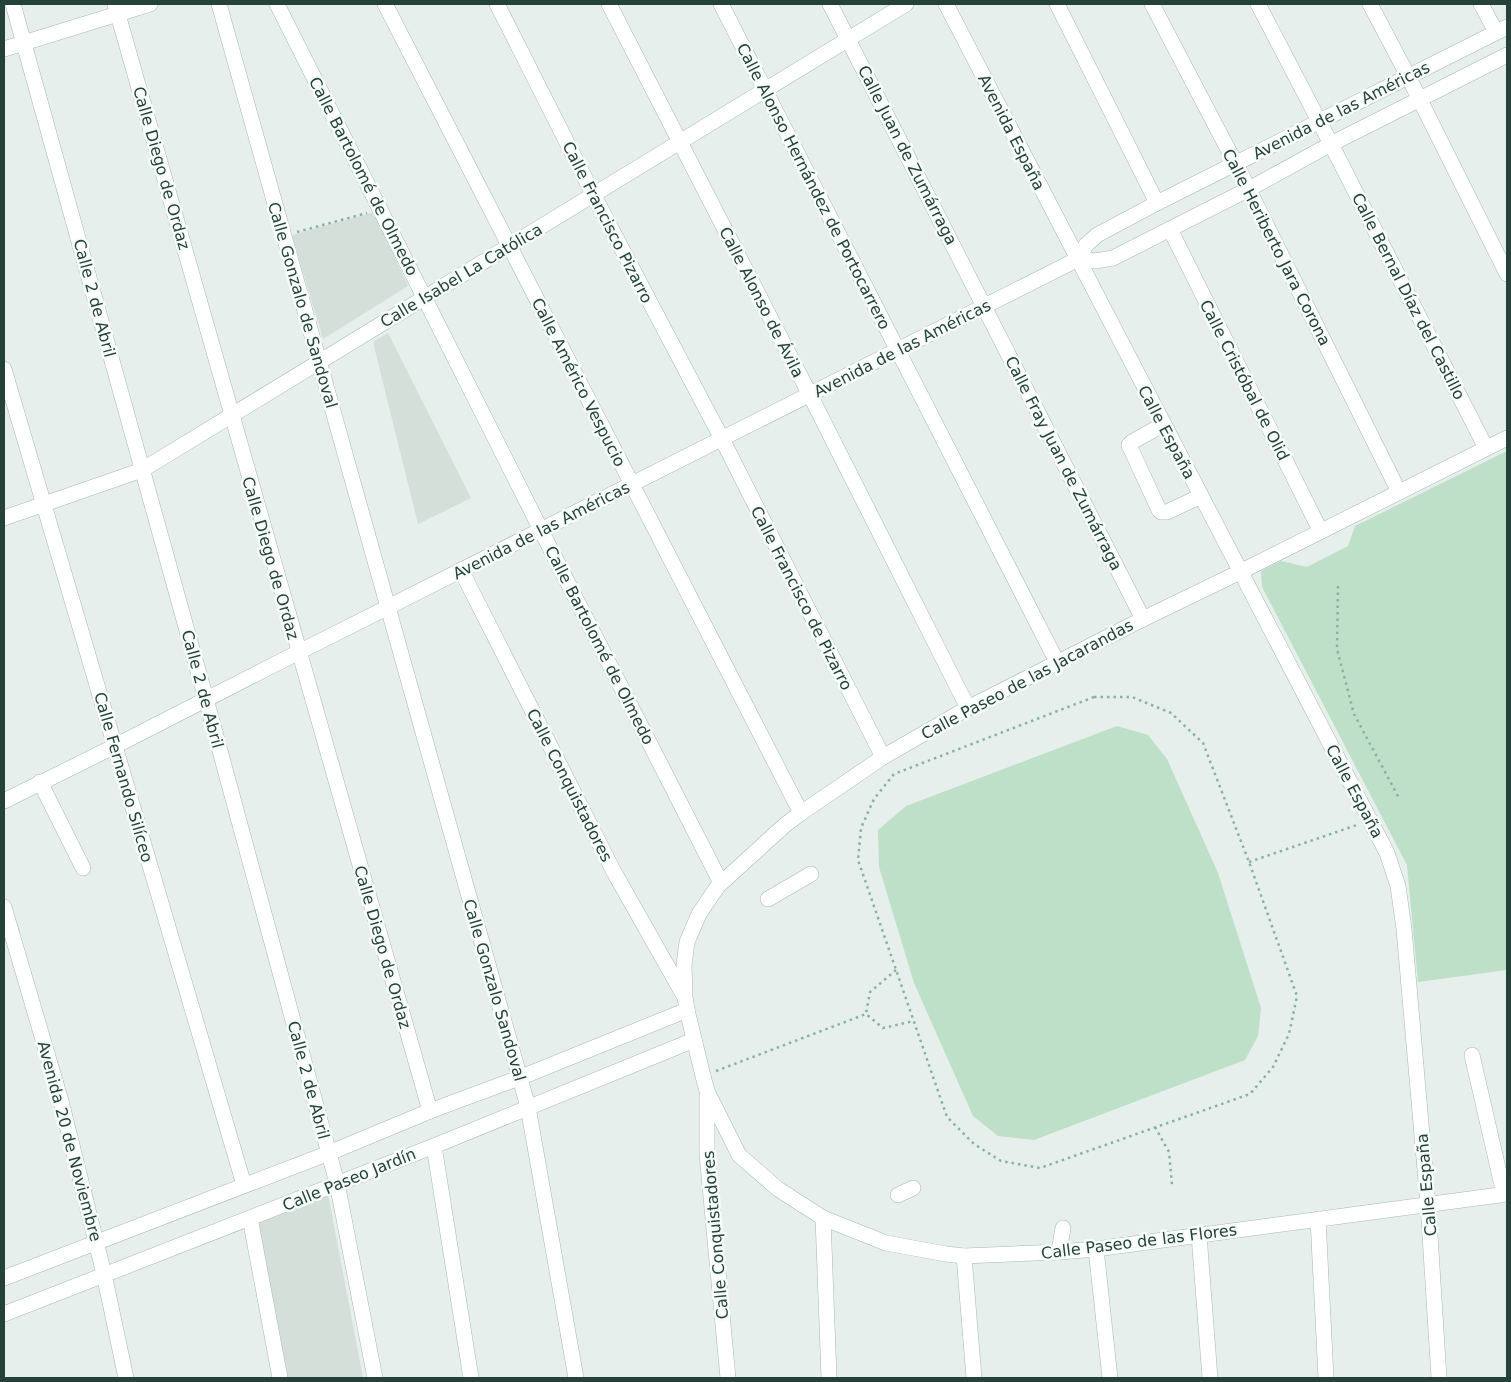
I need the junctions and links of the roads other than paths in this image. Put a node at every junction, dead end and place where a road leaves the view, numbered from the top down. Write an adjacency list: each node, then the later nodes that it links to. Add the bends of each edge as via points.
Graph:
1 (13, 4): 20 (street, Calle 2 de Abril)
2 (150, 4): 17 (street)
3 (219, 4): 40 (street, Calle Gonzalo de Sandoval)
4 (277, 4): 37 (street, Calle Bartolomé de Olmedo)
5 (385, 4): 34 (street, Calle Américo Vespucio)
6 (497, 4): 31 (street, Calle Francisco Pizarro)
7 (609, 4): 27 (street, Calle Alonso de Ávila)
8 (721, 4): 24 (street, Calle Alonso Hernández de Portocarrero)
9 (830, 4): 19 (street, Calle Juan de Zumárraga)
10 (906, 4): 19 (street, Calle Isabel La Católica)
11 (946, 4): 35 (street, Avenida España)
12 (1057, 4): 32 (street)
13 (1152, 4): 29 (street, Calle Heriberto Jara Corona)
14 (1258, 4): 26 (street, Calle Bernal Díaz del Castillo)
15 (1370, 4): 23 (street)
16 (1481, 4): 18 (street)
17 (116, 9): 20 (street); 43 (street, Calle Diego de Ordaz)
18 (1502, 29): 23 (street, Avenida de las Américas)
19 (849, 38): 24 (street, Calle Isabel La Católica); 38 (street, Calle Juan de Zumárraga)
20 (24, 42): 21 (street); 48 (street, Calle 2 de Abril)
21 (4, 49)
22 (1506, 59): 25 (street, Avenida de las Américas)
23 (1408, 76): 25 (street); 26 (street, Avenida de las Américas)
24 (765, 90): 27 (street, Calle Isabel La Católica); 39 (street, Calle Alonso Hernández de Portocarrero)
25 (1420, 99): 28 (street, Avenida de las Américas); 36 (street)
26 (1319, 121): 28 (street, Calle Bernal Díaz del Castillo); 29 (street, Avenida de las Américas)
27 (680, 142): 31 (street, Calle Isabel La Católica); 42 (street, Calle Alonso de Ávila)
28 (1332, 144): 30 (street, Avenida de las Américas); 47 (street, Calle Bernal Díaz del Castillo)
29 (1235, 163): 30 (street, Calle Heriberto Jara Corona); 32 (street, Avenida de las Américas)
30 (1249, 189): 33 (street, Avenida de las Américas); 50 (street, Calle Heriberto Jara Corona)
31 (593, 194): 34 (street, Calle Isabel La Católica); 46 (street, Calle Francisco Pizarro)
32 (1157, 203): 35 (street, Avenida de las Américas, via 1097,235 1086,245)
33 (1170, 229): 35 (street, Avenida de las Américas, via 1112,258); 55 (street, Calle Cristóbal de Olid)
34 (510, 245): 37 (street, Calle Isabel La Católica); 49 (street, Calle Américo Vespucio)
35 (1078, 260): 38 (street, Avenida de las Américas); 44 (street, Calle España)
36 (1507, 274)
37 (425, 297): 40 (street, Calle Isabel La Católica); 54 (street, Calle Bartolomé de Olmedo)
38 (985, 306): 39 (street, Avenida de las Américas); 59 (street, Calle Fray Juan de Zumárraga)
39 (898, 350): 42 (street, Avenida de las Américas); 61 (street, Calle Alonso Hernández de Portocarrero)
40 (319, 362): 43 (street, Calle Isabel La Católica); 58 (street, Calle Gonzalo de Sandoval)
41 (4, 369): 52 (street, Calle Fernando Silíceo)
42 (810, 395): 46 (street, Avenida de las Américas); 63 (street, Calle Alonso de Ávila)
43 (231, 415): 48 (street, Calle Isabel La Católica); 60 (street, Calle Diego de Ordaz)
44 (1164, 424): 51 (street, Calle España); 51 (street, via 1129,446 1159,510 1166,512)
45 (1507, 438): 47 (street, Calle Paseo de las Jacarandas)
46 (722, 439): 49 (street, Avenida de las Américas); 65 (street, Calle Francisco de Pizarro)
47 (1486, 448): 50 (street, Calle Paseo de las Jacarandas)
48 (142, 470): 52 (street, Calle Isabel La Católica); 62 (street, Calle 2 de Abril)
49 (631, 484): 54 (street, Avenida de las Américas); 68 (street, Calle Américo Vespucio)
50 (1399, 492): 55 (street, Calle Paseo de las Jacarandas)
51 (1201, 496): 57 (street, Calle España)
52 (44, 504): 53 (street, Calle Isabel La Católica); 64 (street, Calle Fernando Silíceo)
53 (4, 518)
54 (541, 530): 56 (street, Avenida de las Américas); 71 (street, Calle Bartolomé de Olmedo)
55 (1320, 530): 57 (street, Calle Paseo de las Jacarandas)
56 (462, 570): 58 (street, Avenida de las Américas); 74 (street, Calle Conquistadores, via 614,872)
57 (1240, 572): 59 (street, Calle Paseo de las Jacarandas); 88 (street, Calle España, via 1387,852 1398,886)
58 (389, 607): 60 (street, Avenida de las Américas); 77 (street, Calle Gonzalo Sandoval)
59 (1143, 619): 61 (street, Calle Paseo de las Jacarandas)
60 (297, 653): 62 (street, Avenida de las Américas); 80 (street, Calle Diego de Ordaz)
61 (1057, 662): 63 (street, Calle Paseo de las Jacarandas)
62 (206, 699): 64 (street, Avenida de las Américas); 82 (street, Calle 2 de Abril)
63 (968, 708): 65 (street, Calle Paseo de las Jacarandas)
64 (115, 746): 66 (street, Avenida de las Américas); 84 (street, Calle Fernando Silíceo)
65 (883, 757): 68 (street, Calle Paseo de las Jacarandas)
66 (40, 782): 67 (street, Avenida de las Américas); 69 (street)
67 (4, 801)
68 (800, 813): 71 (street, Calle Paseo de las Jacarandas)
69 (83, 868)
70 (811, 874): 72 (street)
71 (721, 884): 74 (street, Calle Paseo de las Jacarandas, via 699,914 687,942 684,965)
72 (768, 899)
73 (4, 907): 94 (street, Avenida 20 de Noviembre, via 61,1101)
74 (686, 1004): 75 (street, Calle Paseo de las Jacarandas); 77 (street, Calle Paseo Jardín)
75 (694, 1040): 78 (street, Calle Paseo de las Flores); 79 (street, Calle Paseo Jardín)
76 (1472, 1055): 86 (street)
77 (519, 1078): 79 (street, Calle Gonzalo Sandoval); 80 (street, Calle Paseo Jardín)
78 (707, 1091): 90 (street, Calle Paseo de las Flores, via 739,1154 778,1189); 106 (street, Calle Conquistadores, via 706,1154)
79 (528, 1107): 81 (street, Calle Paseo Jardín); 105 (street, Calle Gonzalo Sandoval)
80 (430, 1111): 82 (street, Calle Paseo Jardín)
81 (434, 1146): 83 (street, Calle Paseo Jardín); 104 (street)
82 (329, 1153): 83 (street, Calle 2 de Abril); 84 (street, Calle Paseo Jardín)
83 (337, 1183): 89 (street, Calle Paseo Jardín); 103 (street, Calle 2 de Abril)
84 (244, 1186): 94 (street, Calle Paseo Jardín)
85 (913, 1188): 87 (street)
86 (1506, 1194): 88 (street, Calle Paseo de las Flores)
87 (898, 1195)
88 (1428, 1204): 91 (street, Calle Paseo de las Flores); 112 (street, Calle España)
89 (250, 1218): 98 (street, Calle Paseo Jardín); 102 (street)
90 (823, 1218): 97 (street, Calle Paseo de las Flores, via 886,1244); 107 (street)
91 (1318, 1220): 93 (street, Calle Paseo de las Flores); 111 (street)
92 (1063, 1228): 96 (street)
93 (1200, 1235): 95 (street, Calle Paseo de las Flores); 110 (street)
94 (96, 1243): 98 (street, Avenida 20 de Noviembre); 99 (street, Calle Paseo Jardín)
95 (1096, 1249): 96 (street, Calle Paseo de las Flores); 109 (street)
96 (1059, 1252): 97 (street, Calle Paseo de las Flores)
97 (964, 1256): 108 (street)
98 (104, 1274): 100 (street, Calle Paseo Jardín); 101 (street, Avenida 20 de Noviembre)
99 (4, 1278)
100 (4, 1314)
101 (126, 1378)
102 (280, 1378)
103 (374, 1378)
104 (471, 1378)
105 (576, 1378)
106 (728, 1378)
107 (829, 1378)
108 (974, 1378)
109 (1110, 1378)
110 (1210, 1378)
111 (1326, 1378)
112 (1439, 1378)

